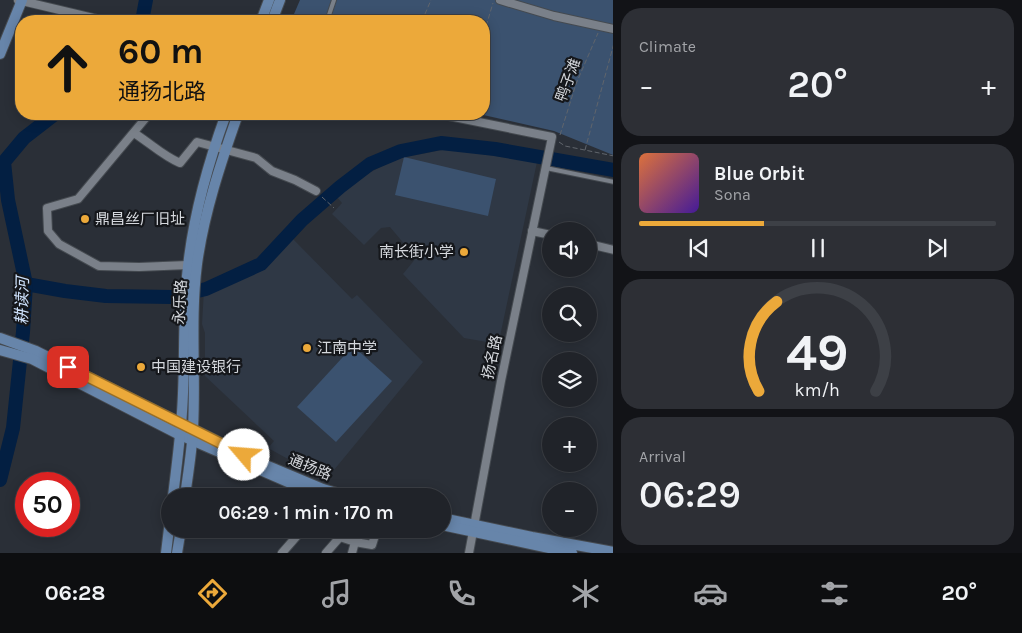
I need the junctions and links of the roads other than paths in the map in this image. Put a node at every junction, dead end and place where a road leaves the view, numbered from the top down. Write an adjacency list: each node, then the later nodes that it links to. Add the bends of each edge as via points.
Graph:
1 (21, 0): 6 (main road); 8 (street)
2 (269, 0): 9 (main road)
3 (280, 0): 10 (main road)
4 (334, 0): 11 (lane)
5 (500, 0): 12 (street, via 554,16)
6 (15, 15)
7 (15, 15): 13 (main road)
8 (82, 15)
9 (263, 15)
10 (274, 15)
11 (329, 15)
12 (613, 28)
13 (0, 54)
14 (145, 120): 18 (street)
15 (224, 120): 19 (main road, 永乐路)
16 (236, 120): 20 (main road, 永乐路)
17 (467, 120): 21 (street, 扬名路, via 552,138)
18 (134, 133): 19 (street, via 180,164 197,142); 28 (street, via 78,199 47,208 48,231 59,244 99,266)
19 (214, 146): 20 (street); 28 (main road, 永乐路, via 195,218)
20 (225, 149): 23 (street, via 256,158 272,171); 28 (main road, 永乐路)
21 (546, 168): 22 (lane); 24 (street, 扬名路)
22 (613, 182)
23 (316, 191)
24 (532, 230): 25 (street); 43 (street, 扬名路)
25 (542, 233)
26 (597, 246): 27 (street)
27 (613, 250)
28 (190, 272): 29 (main road, 永乐路)
29 (190, 298): 33 (main road, 永乐路); 34 (main road, 永乐路)
30 (4, 340): 32 (main road)
31 (2, 351): 32 (main road)
32 (34, 355): 33 (main road, 通扬路); 35 (main road, 通扬路)
33 (181, 424): 34 (main road, 通扬路); 35 (main road, 永乐路)
34 (193, 429): 36 (main road, 永乐路); 40 (main road, 通扬路)
35 (180, 435): 36 (main road, 通扬路); 37 (main road, 永乐路)
36 (192, 440): 38 (main road, 永乐路); 39 (main road, 通扬路)
37 (174, 488)
38 (186, 488)
39 (302, 488)
40 (321, 488)
41 (451, 521): 43 (main road)
42 (451, 527): 43 (main road)
43 (474, 528): 51 (main road); 57 (street, 扬名路); 58 (main road)
44 (168, 538): 52 (main road)
45 (179, 538): 53 (main road)
46 (296, 538): 54 (street)
47 (339, 538): 55 (street)
48 (343, 538): 50 (street)
49 (374, 538): 50 (street, via 372,545)
50 (355, 542): 56 (street)
51 (613, 552)
52 (166, 553)
53 (177, 553)
54 (282, 553)
55 (326, 553)
56 (352, 553)
57 (469, 553)
58 (572, 553)

